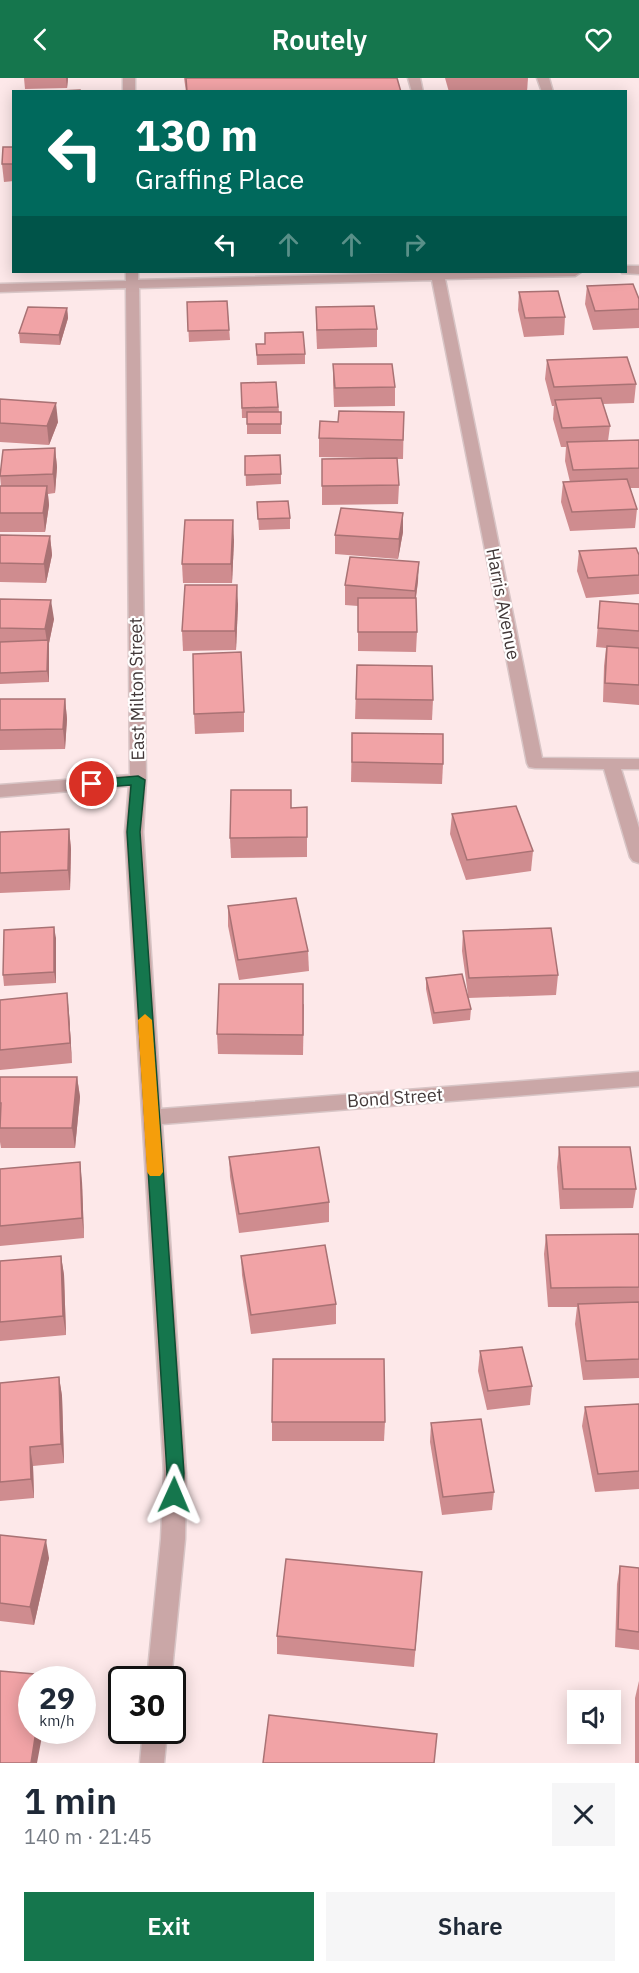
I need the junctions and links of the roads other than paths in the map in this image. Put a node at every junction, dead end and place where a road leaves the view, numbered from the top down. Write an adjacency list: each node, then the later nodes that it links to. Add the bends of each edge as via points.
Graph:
1 (541, 273): 2 (street)
2 (438, 276): 3 (street); 5 (street, Harris Avenue, via 535,763)
3 (132, 278): 4 (street); 7 (street, East Milton Street)
4 (0, 288)
5 (611, 764): 6 (street); 9 (street)
6 (639, 764)
7 (138, 780): 8 (street); 11 (street, East Milton Street, via 134,832)
8 (0, 791)
9 (639, 857)
10 (639, 1079): 11 (street, Bond Street)
11 (151, 1117): 12 (street, East Milton Street, via 176,1473)
12 (160, 1666)
13 (154, 1744): 14 (street)
14 (152, 1763)

